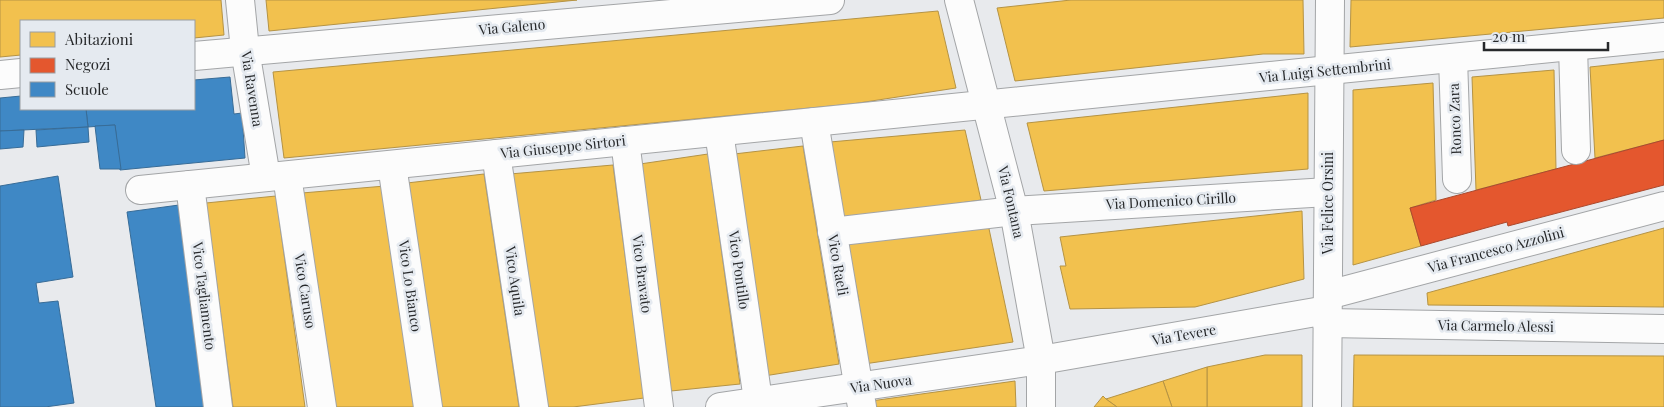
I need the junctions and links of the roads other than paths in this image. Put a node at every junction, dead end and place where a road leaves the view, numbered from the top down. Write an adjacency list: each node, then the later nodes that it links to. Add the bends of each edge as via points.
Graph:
1 (240, 0): 7 (street, Via Ravenna)
2 (830, 0): 7 (street, Via Galeno)
3 (959, 0): 13 (street, Via Fontana)
4 (1330, 0): 10 (street, Via Felice Orsini)
5 (1664, 37): 6 (street, Via Luigi Settembrini)
6 (1573, 46): 9 (street, Via Luigi Settembrini); 17 (street)
7 (246, 50): 8 (street, Via Galeno); 20 (street, Via Ravenna)
8 (195, 56)
9 (1453, 58): 10 (street, Via Luigi Settembrini); 21 (street, Ronco Zara)
10 (1329, 70): 13 (street, Via Luigi Settembrini); 24 (street, Via Felice Orsini)
11 (20, 73): 12 (street)
12 (0, 75)
13 (987, 105): 14 (street, Via Giuseppe Sirtori); 26 (street, Via Fontana)
14 (814, 122): 15 (street, Via Giuseppe Sirtori); 27 (street, Vico Raeli)
15 (719, 132): 16 (street, Via Giuseppe Sirtori); 32 (street, Vico Pontillo)
16 (625, 141): 18 (street, Via Giuseppe Sirtori); 37 (street, Vico Bravato)
17 (1576, 150)
18 (496, 154): 19 (street, Via Giuseppe Sirtori); 36 (street, Vico Aquila)
19 (392, 165): 20 (street, Via Giuseppe Sirtori); 35 (street, Vico Lo Bianco)
20 (277, 176): 22 (street, Via Giuseppe Sirtori); 34 (street, Vico Caruso)
21 (1457, 179)
22 (190, 186): 23 (street, Via Giuseppe Sirtori); 33 (street, Vico Tagliamento)
23 (140, 190)
24 (1328, 192): 26 (street, Via Domenico Cirillo); 28 (street, Via Felice Orsini)
25 (1664, 206): 28 (street, Via Francesco Azzolini)
26 (1014, 211): 27 (street, Via Domenico Cirillo); 30 (street, Via Fontana)
27 (832, 232): 31 (street, Vico Raeli)
28 (1327, 309): 29 (street, Via Carmelo Alessi); 30 (street, Via Tevere); 40 (street, Via Felice Orsini)
29 (1664, 329)
30 (1041, 360): 31 (street, Via Nuova); 39 (street, Via Fontana)
31 (860, 397): 32 (street, Via Nuova)
32 (759, 404): 38 (street, Via Nuova)
33 (218, 407)
34 (322, 407)
35 (428, 407)
36 (534, 407)
37 (659, 407)
38 (720, 407)
39 (1041, 407)
40 (1327, 407)

